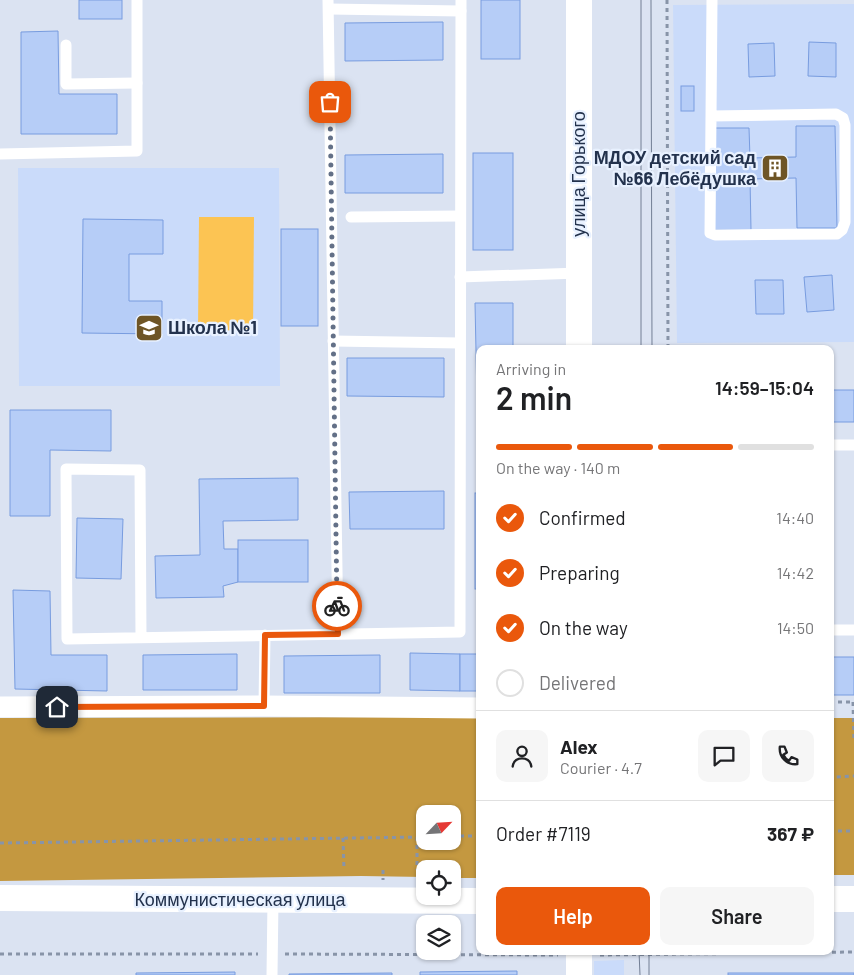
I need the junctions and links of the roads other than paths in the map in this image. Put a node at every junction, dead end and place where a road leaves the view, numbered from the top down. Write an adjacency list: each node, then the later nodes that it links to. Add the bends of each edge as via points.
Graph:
1 (137, 0): 7 (lane)
2 (579, 0): 12 (street, улица Горького)
3 (712, 0): 8 (lane)
4 (329, 5): 5 (lane); 14 (lane)
5 (461, 6): 10 (lane)
6 (66, 45): 7 (lane, via 66,84)
7 (137, 83): 9 (lane, via 137,151)
8 (711, 116): 8 (lane, via 710,233 715,236 837,234 842,230 845,222 843,118 836,114)
9 (0, 154)
10 (460, 216): 11 (lane); 13 (lane)
11 (351, 217)
12 (579, 273): 13 (lane); 16 (street, улица Горького)
13 (460, 277): 15 (lane)
14 (333, 341): 15 (lane); 21 (lane)
15 (460, 343): 21 (lane, via 460,632)
16 (579, 345)
17 (834, 445): 18 (lane)
18 (854, 445)
19 (834, 630): 20 (lane)
20 (854, 630)
21 (338, 634): 22 (lane)
22 (265, 635): 23 (lane); 24 (lane)
23 (141, 637): 23 (lane, via 67,639 66,469 140,470)
24 (264, 706): 25 (street); 26 (street)
25 (0, 707)
26 (476, 708)
27 (0, 898): 30 (street, Коммунистическая улица)
28 (834, 899): 29 (street)
29 (854, 899)
30 (273, 900): 31 (street, Коммунистическая улица); 32 (lane)
31 (476, 901)
32 (272, 975)

